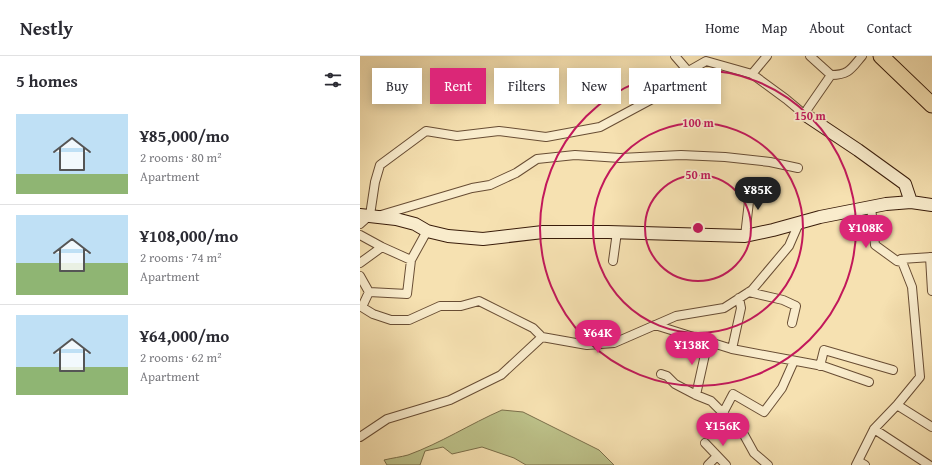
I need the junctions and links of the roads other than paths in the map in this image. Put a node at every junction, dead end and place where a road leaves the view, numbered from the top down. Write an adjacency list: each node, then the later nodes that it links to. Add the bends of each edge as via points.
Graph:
1 (675, 56): 8 (street)
2 (767, 56): 10 (street)
3 (810, 56): 11 (street)
4 (862, 56): 11 (street, via 850,70 841,75)
5 (881, 56): 14 (highway)
6 (893, 56): 12 (highway)
7 (708, 58): 9 (street); 10 (street)
8 (685, 68)
9 (693, 68)
10 (752, 74): 15 (street)
11 (830, 75): 15 (street)
12 (932, 94)
13 (643, 104): 21 (street, via 600,127 546,137 499,131 457,136 426,131 380,165)
14 (932, 105)
15 (804, 114): 18 (street, via 906,184)
16 (798, 168): 21 (street, via 725,157 680,155 620,158 575,155 537,159 516,173 490,185)
17 (751, 184): 27 (street)
18 (911, 202): 19 (street); 20 (street)
19 (932, 205)
20 (871, 207): 22 (street); 32 (street, via 875,245)
21 (369, 215): 23 (street); 24 (street, via 415,224)
22 (799, 223): 27 (street); 37 (street, via 789,246)
23 (360, 224)
24 (427, 231): 25 (street, via 483,239 543,232); 30 (street)
25 (617, 232): 27 (street); 31 (street)
26 (360, 235): 28 (street)
27 (745, 236)
28 (382, 247): 30 (street); 33 (street)
29 (931, 257): 32 (street, via 901,259); 35 (street)
30 (411, 260): 36 (street, via 407,294)
31 (614, 261)
32 (902, 262): 51 (street, via 912,286 920,377)
33 (360, 263)
34 (360, 276): 36 (street)
35 (932, 290)
36 (369, 292): 39 (street)
37 (749, 292): 38 (street); 40 (street, via 783,300 796,306)
38 (739, 298): 41 (street, via 724,308 676,316); 44 (street, via 741,308)
39 (361, 307): 42 (street, via 391,320 409,320 440,306 461,306 479,301 533,328)
40 (792, 323)
41 (655, 325): 42 (street, via 614,343 587,345); 43 (street)
42 (542, 337): 55 (street, via 501,375 450,400 387,419)
43 (708, 341): 44 (street); 50 (street)
44 (732, 349): 45 (street)
45 (794, 361): 46 (street); 52 (street, via 782,388 764,412 732,394)
46 (820, 366): 47 (street, via 824,350); 49 (street)
47 (893, 370)
48 (661, 374): 50 (street)
49 (869, 382)
50 (696, 395): 52 (street, via 711,401)
51 (897, 405): 53 (street); 54 (street)
52 (723, 413): 61 (street, via 743,432 754,453)
53 (932, 427)
54 (874, 429): 58 (street); 62 (street)
55 (360, 436)
56 (705, 444): 57 (street)
57 (717, 456): 59 (street); 60 (street)
58 (860, 464)
59 (708, 465)
60 (726, 465)
61 (768, 465)
62 (928, 465)

